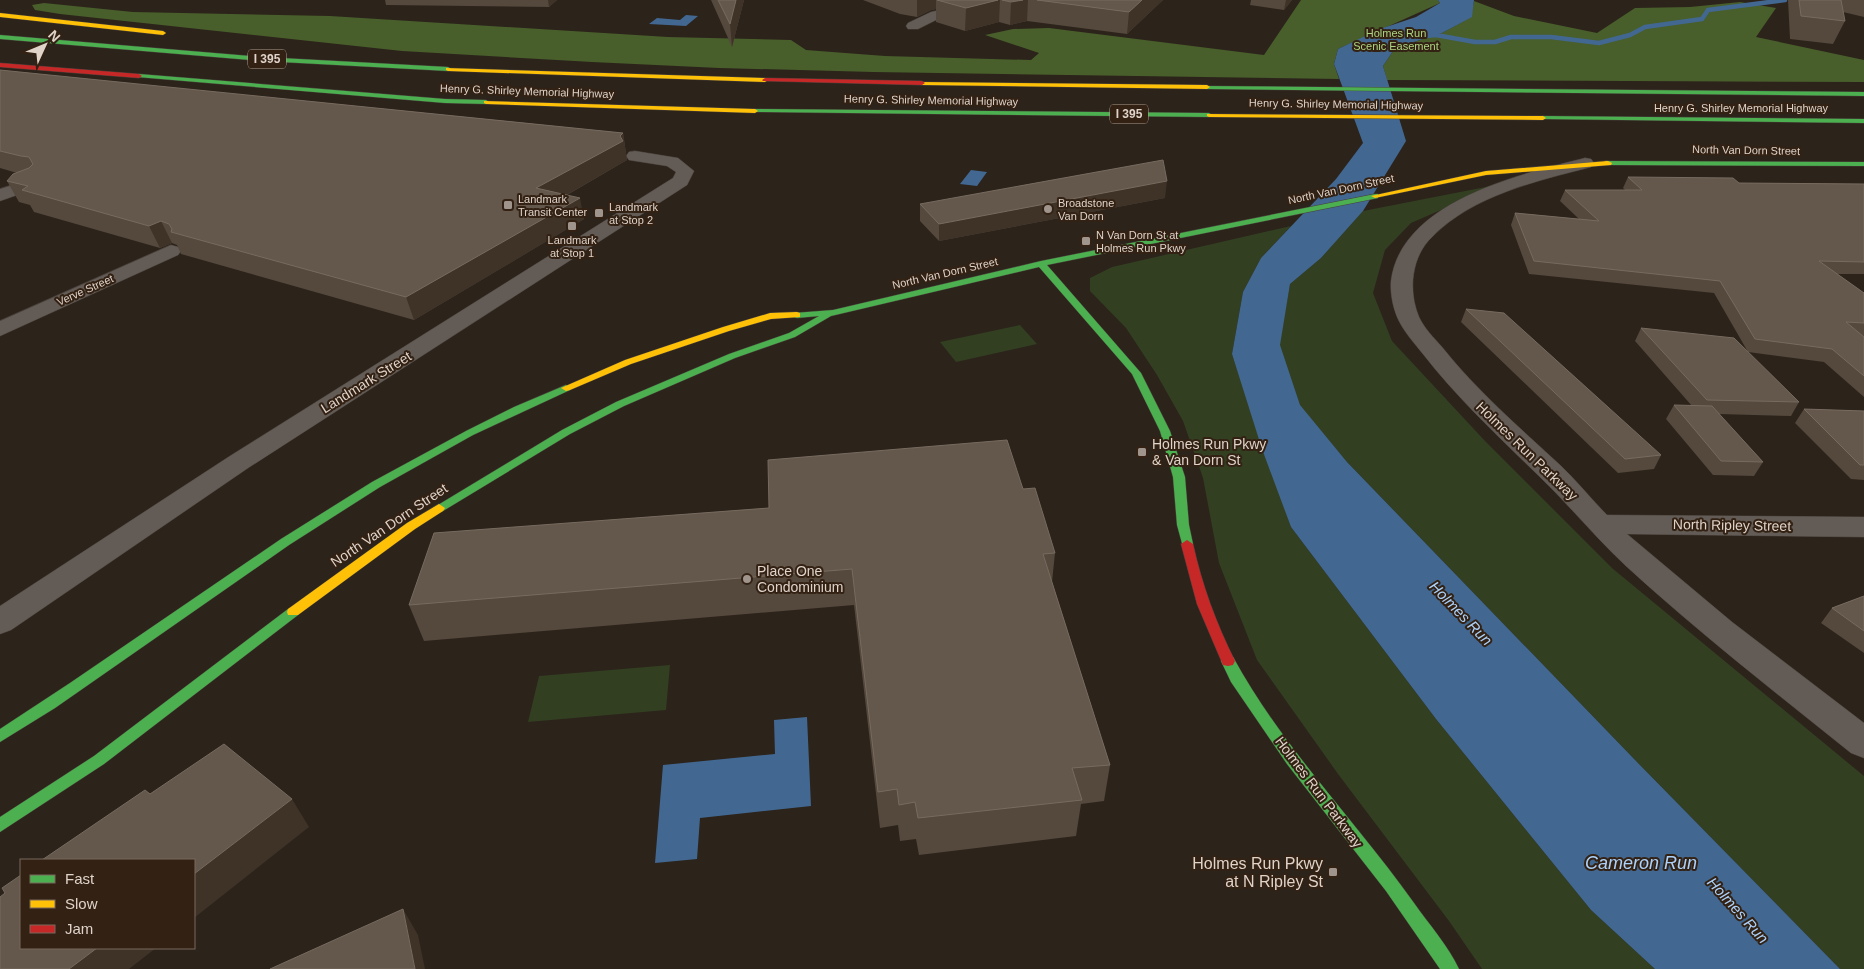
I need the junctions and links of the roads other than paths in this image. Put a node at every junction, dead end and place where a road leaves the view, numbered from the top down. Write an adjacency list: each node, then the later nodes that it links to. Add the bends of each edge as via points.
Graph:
1 (1002, 0): 5 (street, via 936,16)
2 (3, 2): 4 (main road, via 24,14)
3 (0, 15): 4 (main road)
4 (69, 23): 6 (main road)
5 (912, 26)
6 (176, 35)
7 (0, 37): 10 (main road, Henry G. Shirley Memorial Highway / I 395, via 262,58)
8 (342, 52): 10 (main road, via 487,64)
9 (0, 65): 13 (main road, Henry G. Shirley Memorial Highway / I 395)
10 (535, 73): 12 (main road, Henry G. Shirley Memorial Highway / I 395, via 761,81)
11 (0, 74): 13 (main road)
12 (1864, 94)
13 (394, 97): 14 (main road, Henry G. Shirley Memorial Highway / I 395, via 729,111)
14 (1864, 121)
15 (635, 156): 26 (street, Landmark Street, via 672,162 685,171 681,181 239,462)
16 (1585, 164): 17 (main road, North Van Dorn Street); 21 (main road, North Van Dorn Street, via 1486,173); 24 (street, Holmes Run Parkway, via 1511,186 1447,215 1425,231 1414,244 1402,280 1409,318 1443,366 1563,483)
17 (1864, 164)
18 (34, 183): 19 (street)
19 (0, 196)
20 (171, 251): 23 (street, Verve Street)
21 (1041, 264): 22 (main road, North Van Dorn Street); 30 (main road, Holmes Run Parkway, via 1136,373 1165,431 1178,477 1193,576 1209,623 1236,678 1292,760 1392,886)
22 (833, 313): 27 (main road, North Van Dorn Street, via 770,316 726,329 628,362 487,424 420,459 341,507 198,601 60,699); 29 (main road, North Van Dorn Street, via 792,335 732,356 620,404 478,484 340,576 99,760)
23 (0, 329)
24 (1599, 524): 25 (street, North Ripley Street); 28 (street, Holmes Run Parkway, via 1691,606)
25 (1864, 527)
26 (0, 622)
27 (0, 736)
28 (1864, 743)
29 (4, 815)
30 (1450, 969)

